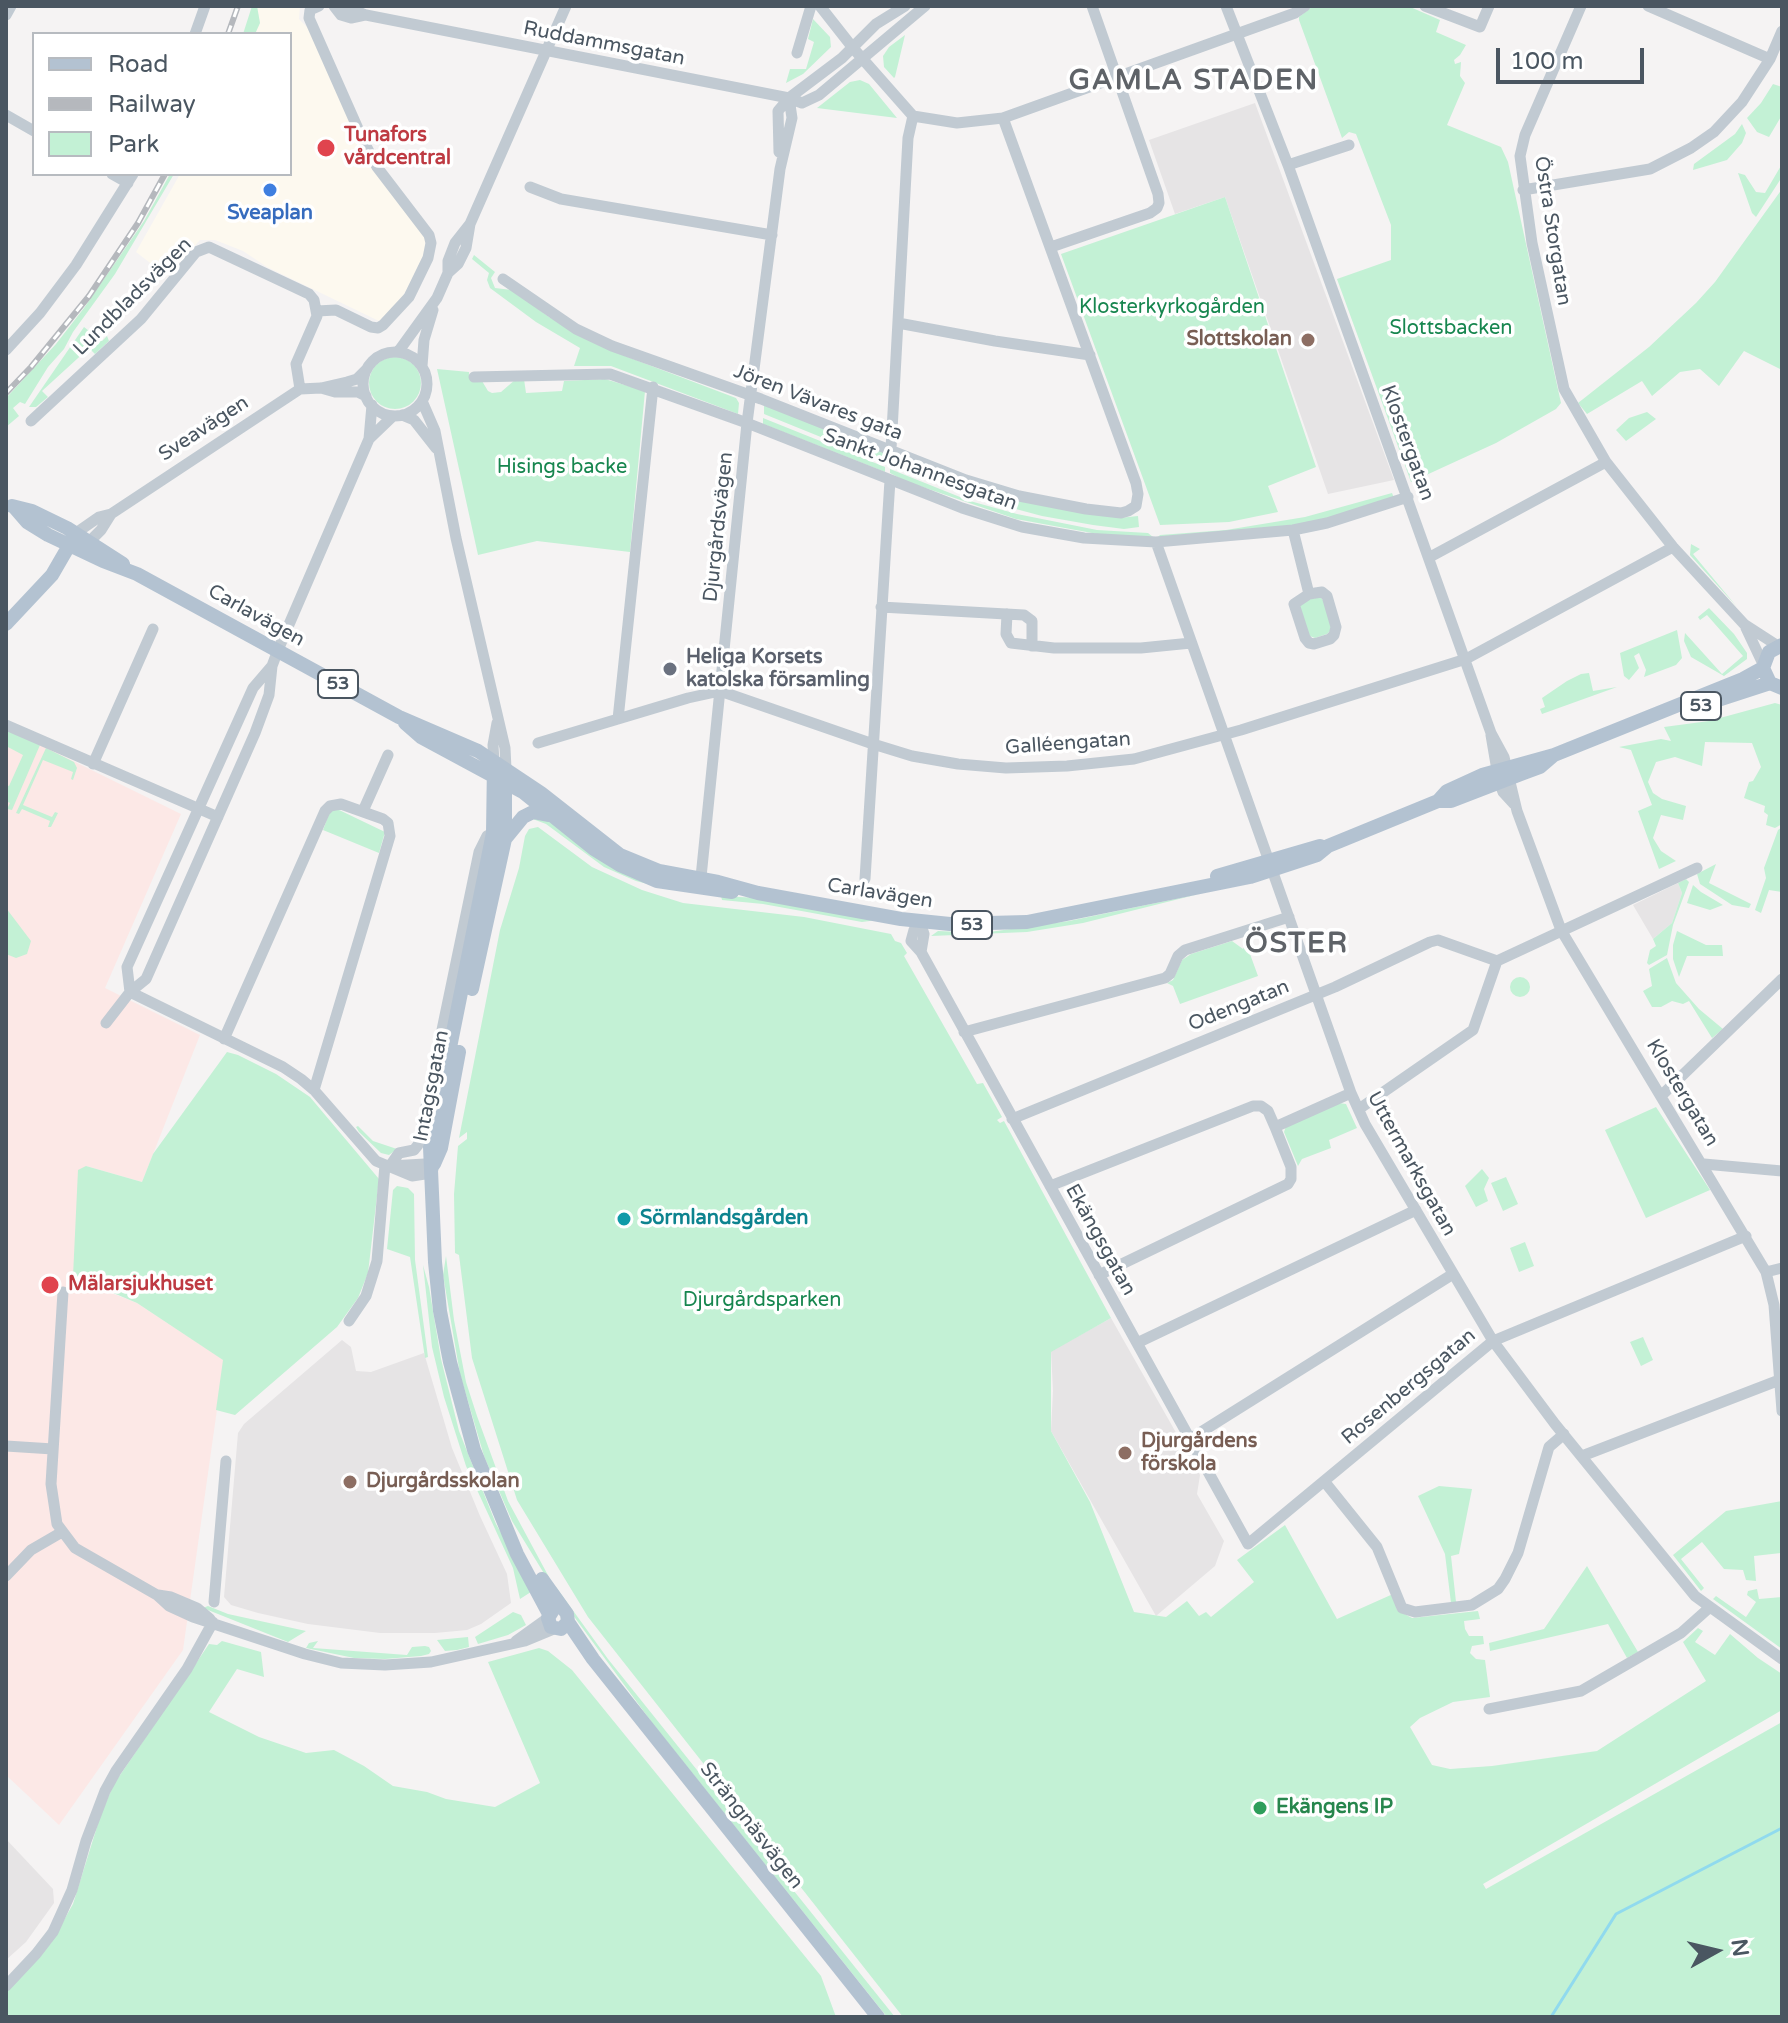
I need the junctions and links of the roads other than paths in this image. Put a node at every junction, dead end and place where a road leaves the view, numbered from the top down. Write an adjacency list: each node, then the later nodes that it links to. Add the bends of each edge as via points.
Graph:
1 (11, 6): 18 (street)
2 (319, 6): 43 (street, via 310,10 309,18 357,129 377,167 429,235 431,247 405,303 378,328 343,312)
3 (334, 6): 19 (street, Ruddammsgatan, via 351,18)
4 (344, 6): 19 (street, Ruddammsgatan)
5 (566, 6): 24 (street)
6 (811, 6): 25 (street)
7 (820, 6): 23 (street)
8 (905, 6): 23 (street, via 876,24)
9 (925, 6): 26 (street)
10 (1092, 6): 28 (street)
11 (1226, 6): 22 (street, Klostergatan)
12 (1305, 6): 22 (street)
13 (1425, 6): 14 (street, via 1480,27)
14 (1489, 6)
15 (1581, 6): 38 (street, Östra Storgatan, via 1521,147)
16 (1648, 6): 27 (street)
17 (202, 7): 21 (street)
18 (6, 15)
19 (366, 15): 24 (street, Ruddammsgatan)
20 (1782, 31): 27 (street)
21 (196, 32)
22 (1237, 32): 28 (street); 35 (street, Klostergatan)
23 (853, 48): 26 (street); 29 (street)
24 (545, 52): 29 (street, Ruddammsgatan); 42 (street, via 470,224 466,248)
25 (797, 53)
26 (862, 59): 29 (street, via 811,100); 31 (street)
27 (1770, 59): 38 (street, via 1730,117 1670,160 1631,173)
28 (1117, 77): 32 (street); 40 (street, via 1159,203 1150,213)
29 (789, 98): 39 (street, Djurgårdsvägen, via 792,118)
30 (6, 115): 33 (street)
31 (913, 116): 32 (street, via 957,123); 44 (street)
32 (1003, 118): 40 (street)
33 (32, 130)
34 (1349, 145): 35 (street)
35 (1288, 165): 65 (street, Klostergatan)
36 (130, 178): 45 (street, via 76,265)
37 (530, 187): 39 (street, via 561,199)
38 (1523, 190): 63 (street, Östra Storgatan, via 1564,389)
39 (772, 235): 54 (street, Djurgårdsvägen)
40 (1051, 247): 47 (street)
41 (503, 279): 54 (street, Jören Vävares gata, via 576,329 612,346)
42 (437, 298): 46 (street); 48 (street)
43 (317, 311): 53 (street, via 296,364); 58 (street, Lundbladsvägen, via 309,294 216,248 201,248 141,319)
44 (898, 323): 47 (street); 61 (street)
45 (6, 350)
46 (398, 352): 48 (street); 49 (street, via 377,358)
47 (1090, 355): 61 (street, Jören Vävares gata, via 1136,483 1136,506 1121,513 1019,496)
48 (422, 366): 56 (street, via 427,384)
49 (367, 369): 52 (street, via 357,379); 55 (street, via 363,384)
50 (474, 377): 51 (street, Sankt Johannesgatan, via 601,373)
51 (653, 387): 59 (street, Sankt Johannesgatan); 89 (street)
52 (321, 388): 53 (street); 55 (street, via 358,392)
53 (300, 389): 69 (street, Sveavägen, via 111,514)
54 (752, 396): 59 (street, Djurgårdsvägen); 61 (street, Jören Vävares gata)
55 (369, 400): 57 (street, via 381,412); 60 (street)
56 (422, 401): 57 (street); 62 (street, Intagsgatan)
57 (398, 416): 60 (street); 62 (street, Intagsgatan, via 414,420)
58 (31, 421)
59 (747, 423): 64 (street, Sankt Johannesgatan); 87 (street, Djurgårdsvägen)
60 (369, 439): 81 (street)
61 (891, 449)
62 (439, 452): 97 (street, Intagsgatan, via 497,722)
63 (1606, 462): 70 (street, Östra Storgatan); 71 (street)
64 (890, 480): 68 (street, Sankt Johannesgatan, via 1022,527 1084,538); 73 (street)
65 (1408, 497): 67 (street, Sankt Johannesgatan); 71 (street, Klostergatan)
66 (10, 505): 69 (main road, Carlavägen, via 32,511)
67 (1293, 530): 68 (street, Sankt Johannesgatan); 72 (street)
68 (1156, 542): 78 (street, Uttermarksgatan)
69 (79, 543): 75 (main road, Sveavägen); 81 (main road, Carlavägen / 53)
70 (1673, 547): 76 (street, Östra Storgatan); 82 (street, Galléengatan)
71 (1430, 557): 82 (street, Klostergatan)
72 (1309, 594): 72 (street, via 1294,604 1305,638 1314,644 1330,639 1336,627 1327,596)
73 (881, 607): 74 (street); 94 (street)
74 (1007, 614): 79 (street, via 1007,640); 79 (street, via 1029,616)
75 (6, 624)
76 (1744, 624): 80 (street); 84 (street)
77 (153, 629): 96 (street)
78 (1191, 643): 79 (street, via 1141,648); 92 (street, Uttermarksgatan)
79 (1032, 646)
80 (1780, 646): 84 (main road, 53, via 1769,652)
81 (278, 650): 83 (street); 97 (main road, Carlavägen / 53, via 399,717 421,737)
82 (1466, 659): 92 (street, Galléengatan); 98 (street, Klostergatan)
83 (272, 666): 86 (street); 88 (street)
84 (1763, 666): 85 (main road, 53); 90 (main road, Carlavägen / 53)
85 (1776, 685): 90 (main road, Carlavägen / 53)
86 (253, 688): 88 (street); 99 (street)
87 (720, 691): 89 (street); 94 (street, Galléengatan); 107 (street, Djurgårdsvägen)
88 (269, 695): 101 (street)
89 (618, 719): 93 (street)
90 (1629, 724): 98 (main road, Carlavägen / 53, via 1554,755 1540,767)
91 (6, 725): 96 (street)
92 (1225, 734): 94 (street, Galléengatan, via 1134,759 1006,768 927,759); 104 (street, Uttermarksgatan)
93 (538, 743)
94 (873, 744): 106 (street)
95 (388, 755): 100 (street)
96 (93, 764): 99 (street)
97 (500, 772): 102 (main road, Carlavägen / 53); 103 (main road, Intagsgatan); 107 (main road, Carlavägen / 53, via 541,793 620,855)
98 (1503, 774): 104 (main road, Carlavägen / 53, via 1317,855); 110 (street, Klostergatan, via 1503,792 1514,804)
99 (198, 809): 101 (street); 113 (street, via 127,967)
100 (363, 811): 117 (street, via 335,804 325,811); 118 (street, via 388,823 390,836)
101 (218, 817): 113 (street, via 146,979)
102 (556, 818): 103 (main road, via 533,812); 107 (main road, Carlavägen / 53, via 620,865 657,881)
103 (499, 836): 125 (street, Intagsgatan, via 487,836 479,852 418,1145 399,1153); 126 (main road, Intagsgatan)
104 (1271, 865): 108 (street, Uttermarksgatan); 109 (main road, Carlavägen / 53, via 1027,922)
105 (1697, 868): 110 (street)
106 (865, 879)
107 (700, 884): 109 (main road, Carlavägen / 53)
108 (1289, 917): 114 (street, Uttermarksgatan); 116 (street, via 1185,950 1165,978)
109 (920, 922): 116 (street, Ekängsgatan, via 921,952)
110 (1561, 930): 111 (street); 120 (street, Klostergatan)
111 (1497, 961): 114 (street, Odengatan, via 1438,940); 121 (street, via 1473,1030)
112 (1782, 979): 120 (street)
113 (130, 992): 115 (street); 117 (street)
114 (1317, 994): 119 (street, Uttermarksgatan); 122 (street, Odengatan)
115 (106, 1023)
116 (964, 1032): 122 (street, Ekängsgatan)
117 (224, 1039): 118 (street, via 283,1067)
118 (314, 1090): 125 (street, via 367,1152)
119 (1351, 1093): 121 (street, Uttermarksgatan); 123 (street)
120 (1662, 1095): 124 (street, Klostergatan)
121 (1359, 1109): 129 (street, Uttermarksgatan)
122 (1012, 1119): 128 (street, Ekängsgatan)
123 (1275, 1127): 128 (street, via 1268,1111 1253,1106); 134 (street, via 1291,1167 1288,1184)
124 (1704, 1164): 127 (street); 130 (street, Klostergatan)
125 (388, 1166): 126 (street, via 425,1164); 136 (street, via 377,1261 366,1296)
126 (433, 1169): 153 (main road, Strängnäsvägen, via 435,1262 450,1362 491,1494 512,1537 524,1549)
127 (1782, 1171)
128 (1050, 1186): 134 (street, Ekängsgatan)
129 (1416, 1210): 133 (street, Uttermarksgatan); 138 (street)
130 (1746, 1236): 132 (street, Klostergatan); 137 (street, Rosenbergsgatan)
131 (1782, 1268): 132 (street)
132 (1766, 1272): 139 (street, Klostergatan)
133 (1453, 1274): 137 (street, Uttermarksgatan); 142 (street)
134 (1099, 1275): 138 (street, Ekängsgatan)
135 (63, 1292): 144 (street)
136 (349, 1321)
137 (1493, 1341): 141 (street, Uttermarksgatan); 147 (street, Rosenbergsgatan)
138 (1137, 1343): 142 (street, Ekängsgatan)
139 (1781, 1379): 140 (street, Klostergatan); 145 (street)
140 (1782, 1411)
141 (1564, 1434): 145 (street, Uttermarksgatan); 147 (street, via 1549,1447 1518,1553 1505,1579 1472,1605 1415,1612 1402,1608 1377,1547)
142 (1190, 1439): 149 (street, Ekängsgatan)
143 (6, 1446): 144 (street)
144 (53, 1449): 148 (street, via 52,1504)
145 (1582, 1456): 152 (street, Uttermarksgatan)
146 (226, 1461): 151 (street)
147 (1324, 1481): 149 (street, Rosenbergsgatan)
148 (62, 1532): 150 (street, via 31,1550); 154 (street, via 85,1555 169,1606)
149 (1248, 1544)
150 (6, 1576)
151 (214, 1602)
152 (1709, 1608): 155 (street, Uttermarksgatan); 156 (street, via 1681,1633 1581,1691)
153 (556, 1620): 154 (street, via 481,1652 385,1665 341,1663); 158 (main road, Strängnäsvägen, via 593,1659)
154 (213, 1622): 157 (street, via 105,1791 53,1932)
155 (1782, 1659)
156 (1489, 1709)
157 (6, 1986)
158 (878, 2017)

